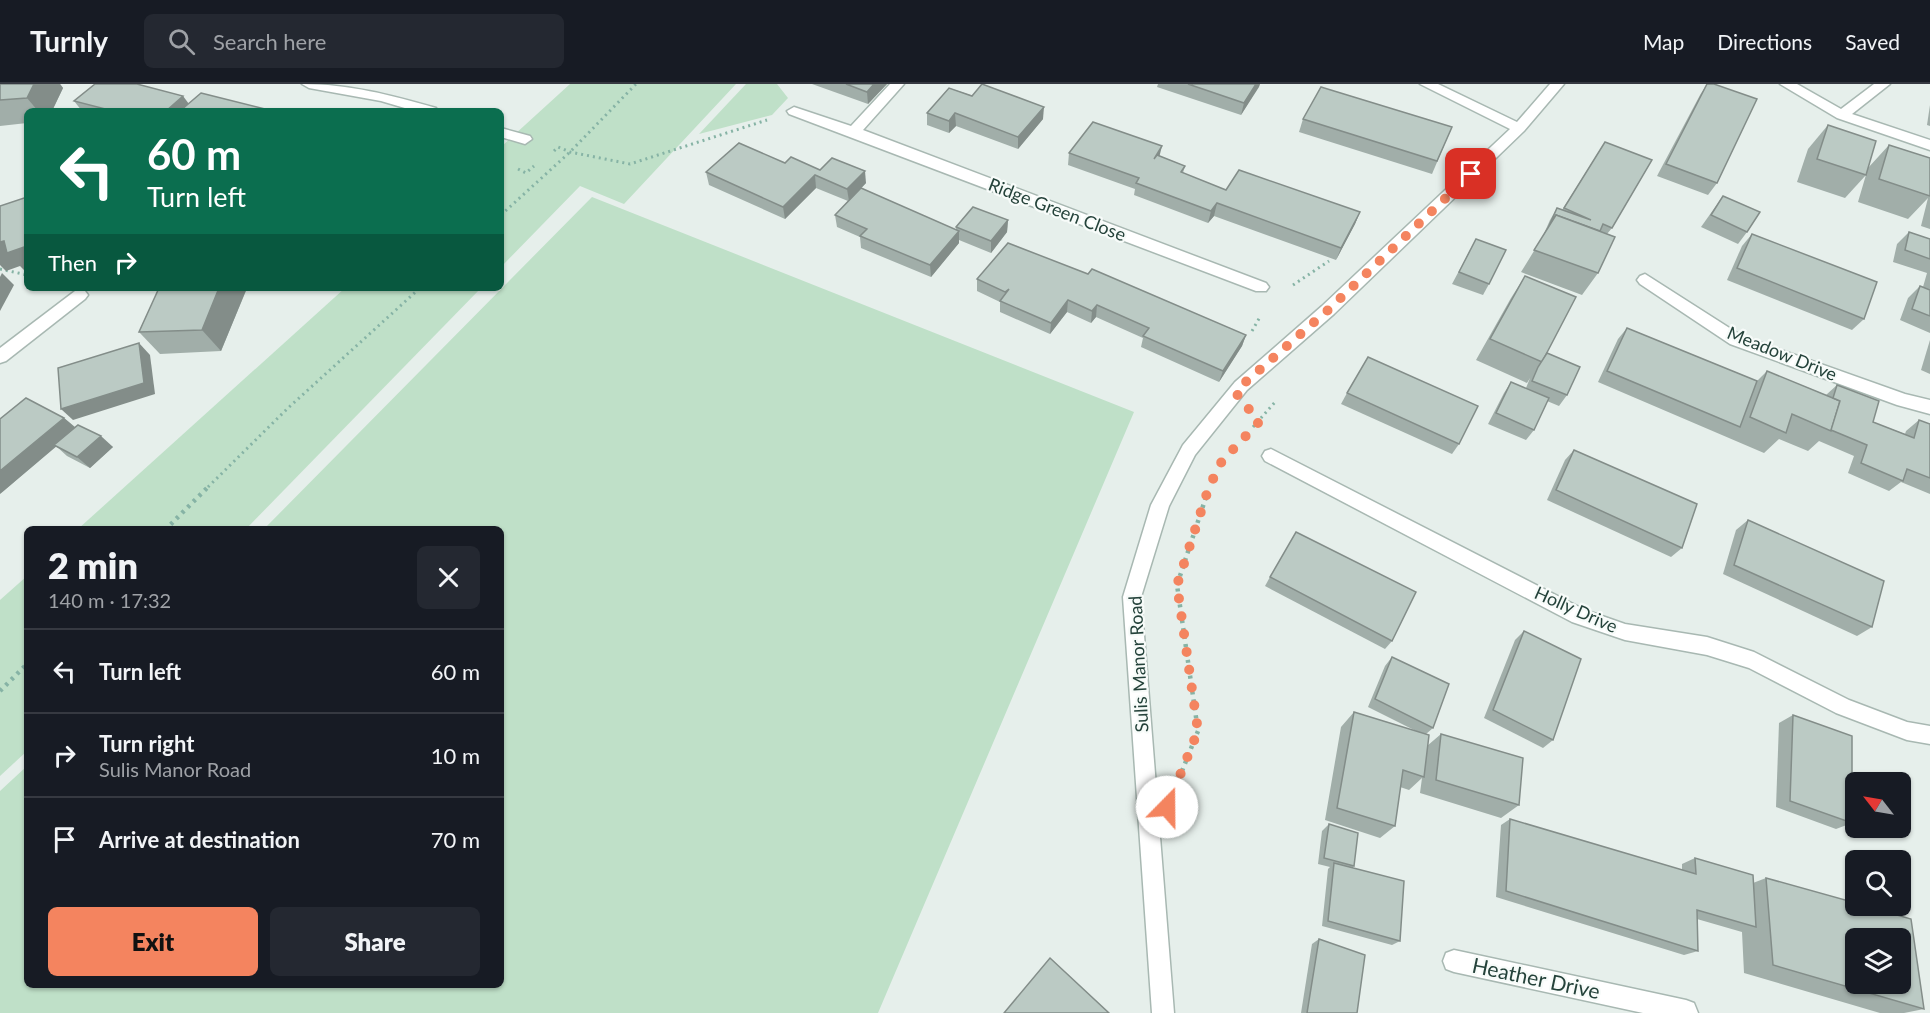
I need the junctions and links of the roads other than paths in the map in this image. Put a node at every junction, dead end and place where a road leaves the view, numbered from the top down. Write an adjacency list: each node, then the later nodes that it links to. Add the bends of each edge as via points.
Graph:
1 (309, 84): 7 (street)
2 (897, 84): 11 (street)
3 (1427, 84): 10 (street)
4 (1557, 84): 10 (street, Sulis Manor Road)
5 (1788, 84): 9 (street)
6 (1883, 84): 9 (street)
7 (420, 108)
8 (794, 111): 11 (street, Ridge Green Close)
9 (1842, 115): 14 (street)
10 (1520, 128): 23 (street, Sulis Manor Road, via 1328,310 1238,389 1188,450 1160,505 1132,597)
11 (854, 132): 16 (street, Ridge Green Close)
12 (504, 133): 13 (street)
13 (525, 139)
14 (1930, 145)
15 (1645, 280): 19 (street, Meadow Drive, via 1736,340)
16 (1261, 287)
17 (80, 295): 18 (street)
18 (0, 357)
19 (1930, 407)
20 (1272, 456): 21 (street, Holly Drive, via 1579,616 1625,632 1707,645 1754,661 1843,707 1907,731)
21 (1930, 735)
22 (1454, 961): 24 (street, Heather Drive)
23 (1163, 1013)
24 (1687, 1013)

